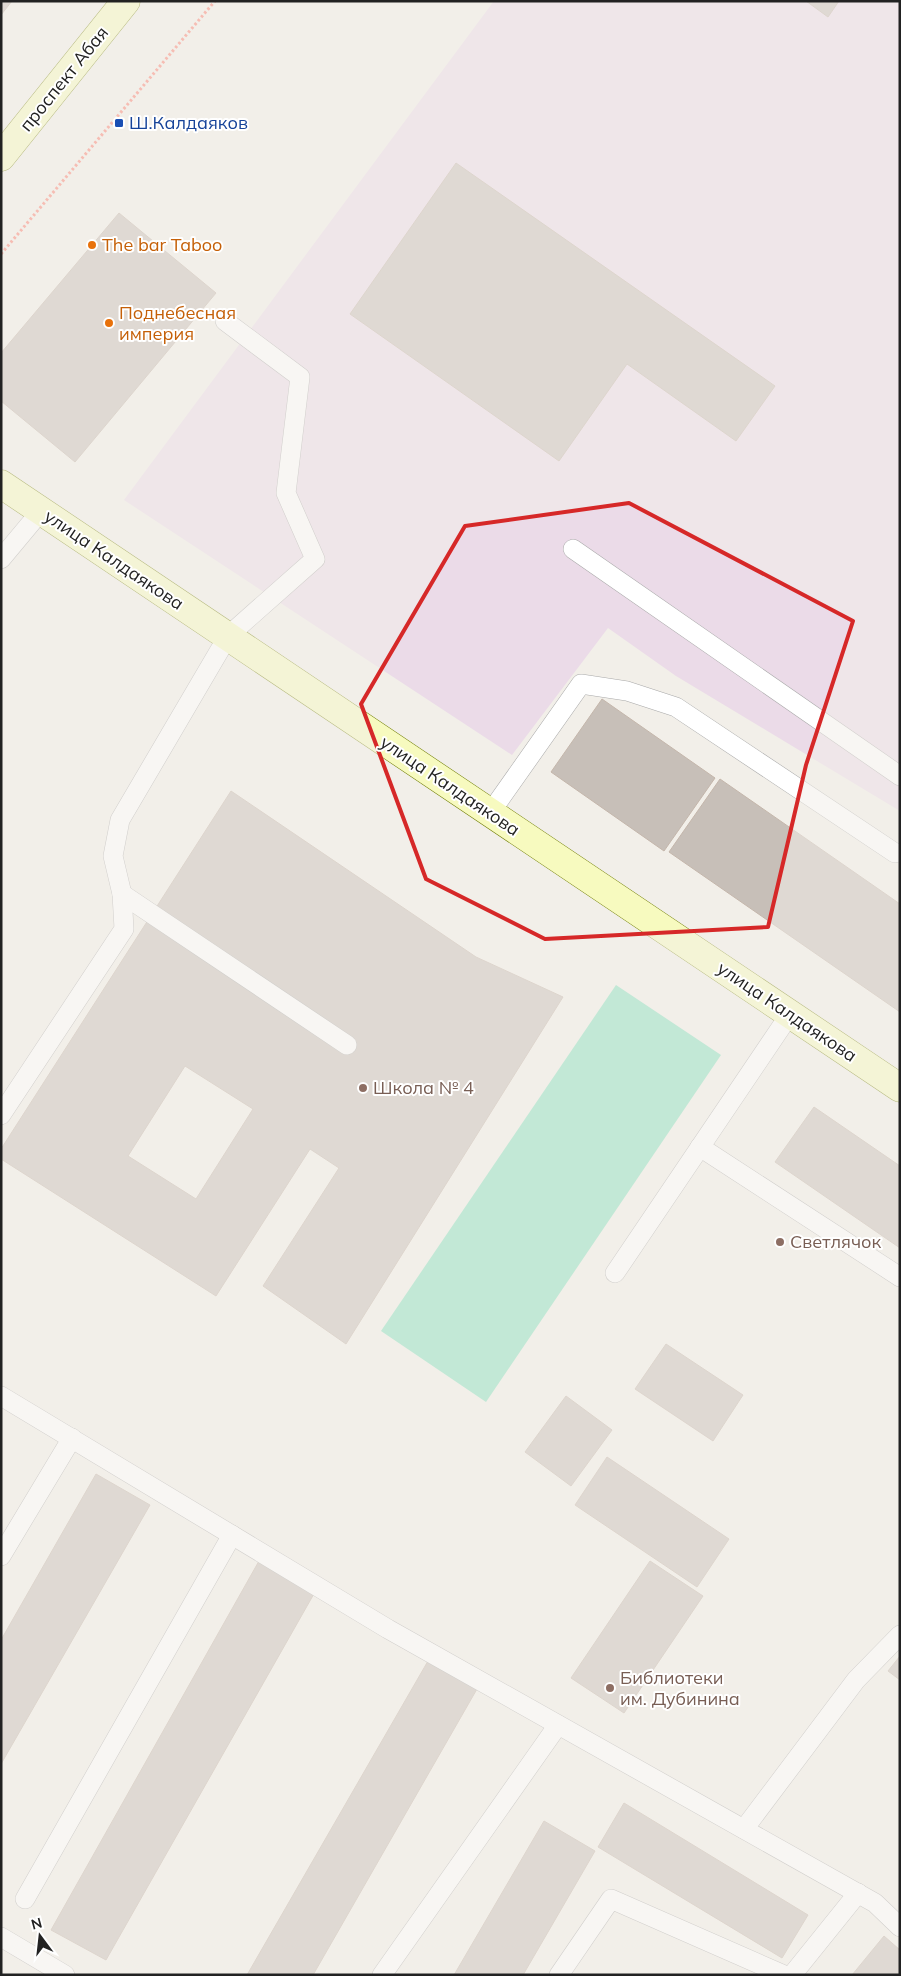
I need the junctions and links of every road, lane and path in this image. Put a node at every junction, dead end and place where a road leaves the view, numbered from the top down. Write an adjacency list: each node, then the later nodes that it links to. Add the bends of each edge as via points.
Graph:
1 (126, 1): 3 (street, проспект Абая)
2 (216, 1): 4 (path)
3 (1, 157)
4 (1, 254)
5 (225, 321): 10 (lane, via 300,377 286,493 315,558)
6 (1, 484): 7 (street, улица Калдаякова)
7 (41, 511): 9 (lane); 10 (street, улица Калдаякова)
8 (573, 549): 11 (lane)
9 (1, 559)
10 (228, 636): 12 (street, улица Калдаякова); 14 (lane, via 120,820 113,856)
11 (900, 776)
12 (490, 812): 13 (lane, via 580,684 627,691 676,707); 15 (street, улица Калдаякова)
13 (895, 853)
14 (122, 894): 16 (lane); 18 (lane, via 124,929)
15 (790, 1014): 17 (street, улица Калдаякова); 19 (lane)
16 (347, 1045)
17 (900, 1088)
18 (1, 1115)
19 (700, 1147): 20 (lane); 21 (lane)
20 (615, 1273)
21 (900, 1277)
22 (1, 1396): 23 (lane)
23 (72, 1438): 24 (lane); 25 (lane)
24 (232, 1535): 27 (lane, via 388,1629); 30 (lane)
25 (1, 1556)
26 (900, 1635): 28 (lane, via 856,1680)
27 (558, 1725): 28 (lane); 34 (lane)
28 (744, 1829): 29 (lane)
29 (858, 1893): 31 (lane, via 875,1903); 37 (lane)
30 (26, 1899)
31 (900, 1927)
32 (1, 1937): 33 (lane)
33 (65, 1975)
34 (382, 1975)
35 (559, 1975): 36 (lane, via 610,1899)
36 (784, 1975)
37 (792, 1975)

